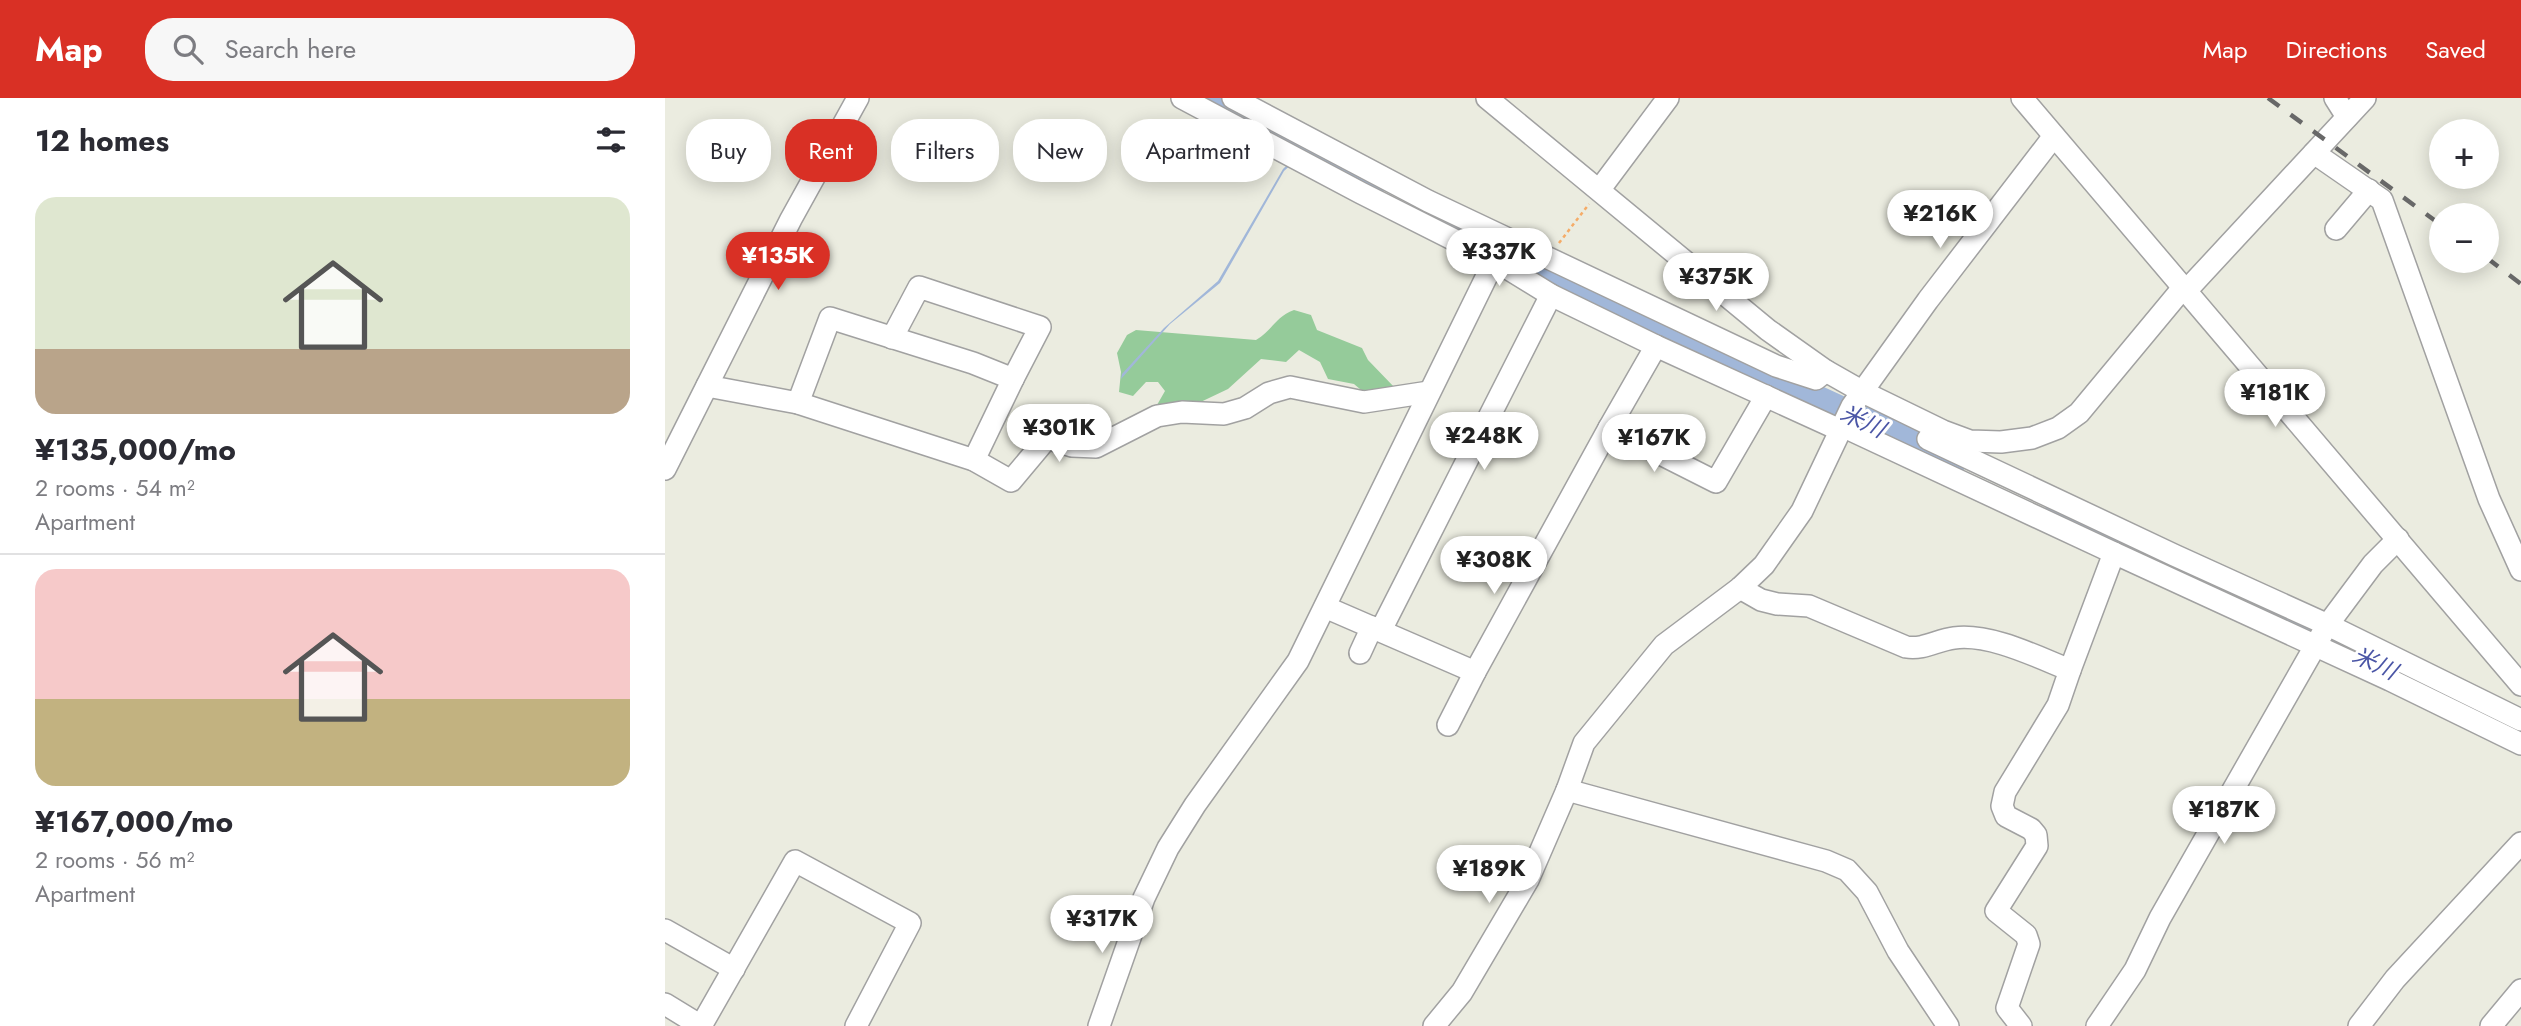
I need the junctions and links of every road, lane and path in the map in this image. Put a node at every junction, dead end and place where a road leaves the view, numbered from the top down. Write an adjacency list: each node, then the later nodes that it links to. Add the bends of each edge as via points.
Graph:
1 (858, 98): 24 (street)
2 (1182, 98): 17 (street)
3 (1233, 98): 15 (street)
4 (1487, 98): 12 (street)
5 (1668, 98): 12 (street)
6 (2022, 98): 10 (street)
7 (2335, 98): 9 (street)
8 (2365, 98): 9 (street)
9 (2347, 117): 11 (street)
10 (2054, 136): 18 (street); 28 (street, via 1928,300)
11 (2314, 153): 13 (street); 18 (street)
12 (1600, 190): 16 (path); 22 (street, via 1768,330)
13 (2369, 190): 14 (street); 34 (street, via 2382,200 2489,499)
14 (2336, 229)
15 (1505, 239): 16 (street); 17 (street)
16 (1548, 257): 22 (street, via 1776,366 1816,379)
17 (1494, 260): 19 (street); 25 (street)
18 (2184, 290): 28 (street, via 2079,412 2058,428 2032,438 1970,442 1943,431); 32 (street)
19 (1551, 295): 21 (street); 37 (street)
20 (892, 338): 23 (street); 23 (street, via 919,287 1040,327); 27 (street, via 830,318)
21 (1656, 346): 26 (street); 29 (street)
22 (1826, 371): 28 (street)
23 (1013, 379): 30 (street)
24 (707, 386): 27 (street); 31 (street)
25 (1429, 392): 30 (street, via 1364,402 1290,387 1224,414 1157,416 1096,447 1047,438 1011,481); 36 (street)
26 (1766, 396): 28 (street); 29 (street, via 1716,482)
27 (798, 403): 30 (street)
28 (1849, 413): 33 (street); 35 (street, via 1802,511 1764,565); 38 (street, via 2161,550)
29 (1609, 428): 41 (street)
30 (974, 460)
31 (665, 469)
32 (2398, 539): 38 (street, via 2373,564); 42 (street)
33 (2113, 553): 38 (street); 40 (street)
34 (2521, 570)
35 (1739, 589): 40 (street, via 1777,604 1809,606 1906,647 1976,639); 46 (street, via 1664,645 1642,670 1584,743)
36 (1325, 607): 37 (street); 54 (street, via 1298,661 1167,848 1144,898)
37 (1376, 628): 39 (street); 41 (street)
38 (2322, 636): 43 (street); 45 (street, via 2390,680); 58 (street, via 2160,918 2135,970)
39 (1360, 653)
40 (2070, 670): 57 (street, via 2058,705 2005,792 2002,806 2006,816 2031,829 2037,846 1996,911 2026,935 2029,944 2007,1008)
41 (1475, 672): 44 (street)
42 (2521, 684)
43 (2521, 720)
44 (1448, 725)
45 (2521, 744)
46 (1567, 790): 55 (street, via 1528,880 1462,992); 56 (street, via 1847,870 1867,892 1898,951)
47 (2521, 844): 59 (street, via 2395,979)
48 (665, 930): 49 (street)
49 (734, 969): 52 (street); 53 (street, via 795,861 909,923)
50 (2521, 990): 60 (street)
51 (665, 1004): 52 (street)
52 (701, 1026)
53 (856, 1026)
54 (1099, 1026)
55 (1434, 1026)
56 (1948, 1026)
57 (2021, 1026)
58 (2097, 1026)
59 (2359, 1026)
60 (2491, 1026)

